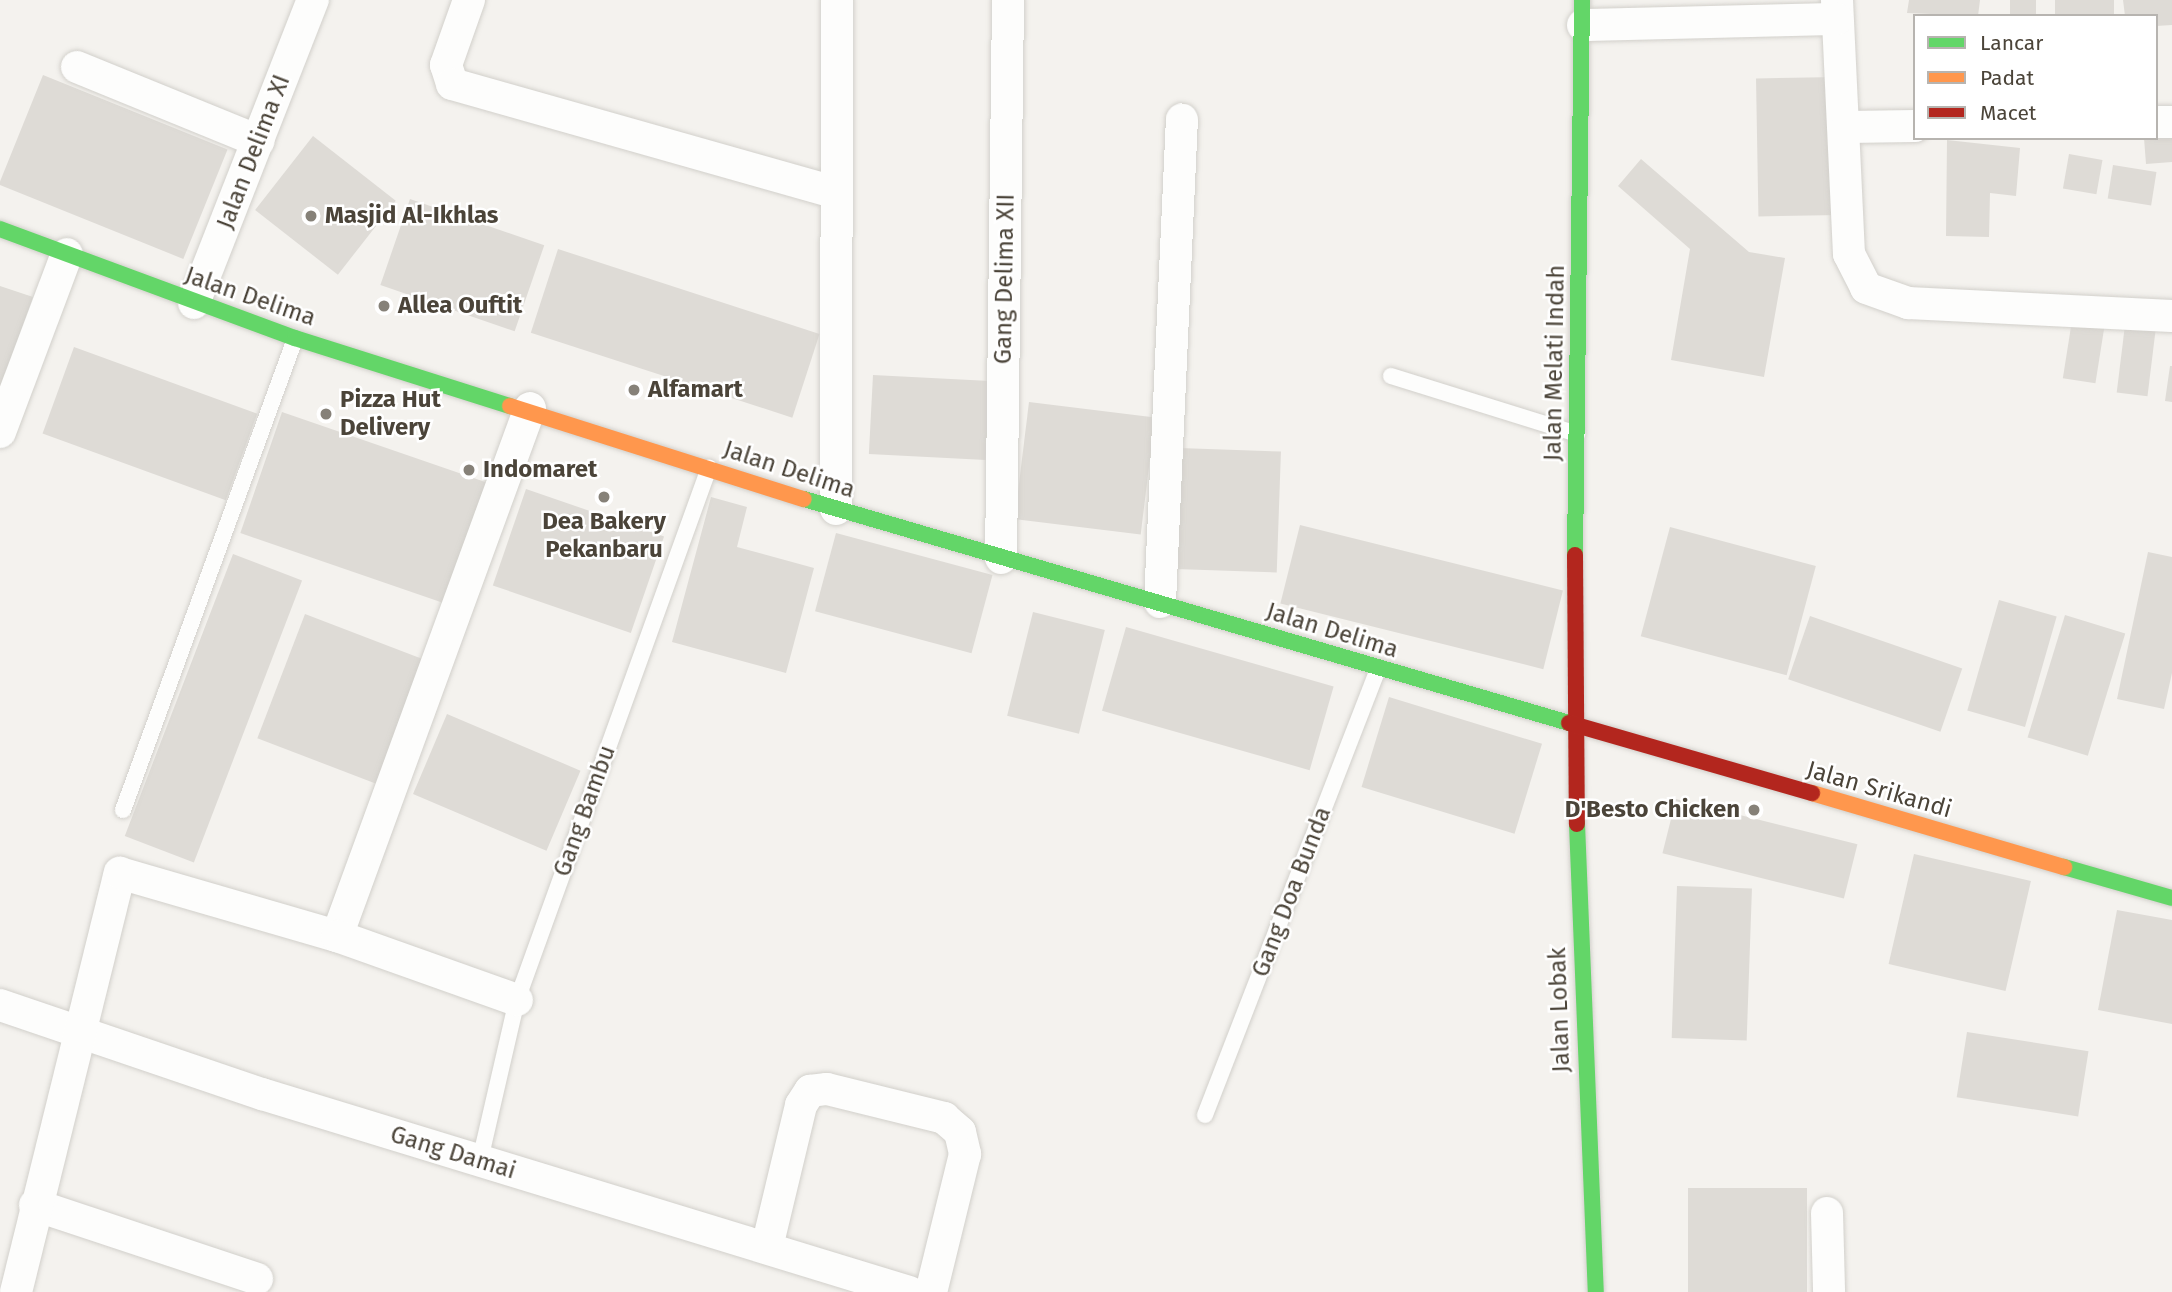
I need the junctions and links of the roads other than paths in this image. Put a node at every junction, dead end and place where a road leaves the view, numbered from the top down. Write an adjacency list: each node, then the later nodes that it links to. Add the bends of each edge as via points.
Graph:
1 (313, 0): 11 (street, Jalan Delima XI)
2 (470, 0): 12 (street, via 446,65 452,84)
3 (837, 0): 12 (street)
4 (1008, 0): 24 (street, Gang Delima XII)
5 (1837, 9): 6 (street); 10 (street)
6 (1582, 13): 21 (main road, Jalan Melati Indah)
7 (77, 67): 11 (street)
8 (1182, 120): 25 (street)
9 (1913, 126): 10 (street)
10 (1847, 127): 16 (street, via 1849,254 1866,288 1908,303)
11 (258, 141): 15 (street, Jalan Delima XI)
12 (836, 193): 23 (street)
13 (0, 229): 14 (main road, Jalan Delima)
14 (67, 254): 15 (main road, Jalan Delima); 20 (street)
15 (194, 303): 17 (main road, Jalan Delima)
16 (2172, 316)
17 (295, 338): 19 (main road, Jalan Delima); 28 (lane)
18 (1391, 376): 21 (lane)
19 (530, 408): 22 (main road, Jalan Delima); 30 (street)
20 (0, 432)
21 (1577, 435): 27 (main road, Jalan Melati Indah)
22 (709, 468): 23 (main road, Jalan Delima); 31 (lane, Gang Bambu)
23 (836, 509): 24 (main road, Jalan Delima)
24 (1001, 558): 25 (main road, Jalan Delima)
25 (1160, 602): 26 (main road, Jalan Delima)
26 (1378, 670): 27 (main road, Jalan Delima); 34 (lane, Gang Doa Bunda)
27 (1573, 726): 29 (main road, Jalan Srikandi); 44 (main road, Jalan Lobak)
28 (123, 810)
29 (2172, 898)
30 (337, 936): 31 (street); 33 (street, via 120,873)
31 (517, 1000): 35 (lane, Gang Bambu)
32 (0, 1005): 33 (street, Gang Damai)
33 (76, 1031): 35 (street, Gang Damai); 36 (street)
34 (1205, 1115)
35 (480, 1160): 38 (street, Gang Damai)
36 (35, 1205): 39 (street); 41 (street)
37 (1827, 1213): 45 (street)
38 (767, 1247): 40 (street, Gang Damai); 43 (street, via 801,1105 810,1091 827,1089 944,1118 960,1132 965,1154)
39 (257, 1279)
40 (844, 1283): 42 (street, Gang Damai)
41 (16, 1292)
42 (909, 1292)
43 (931, 1292)
44 (1596, 1292)
45 (1829, 1292)

